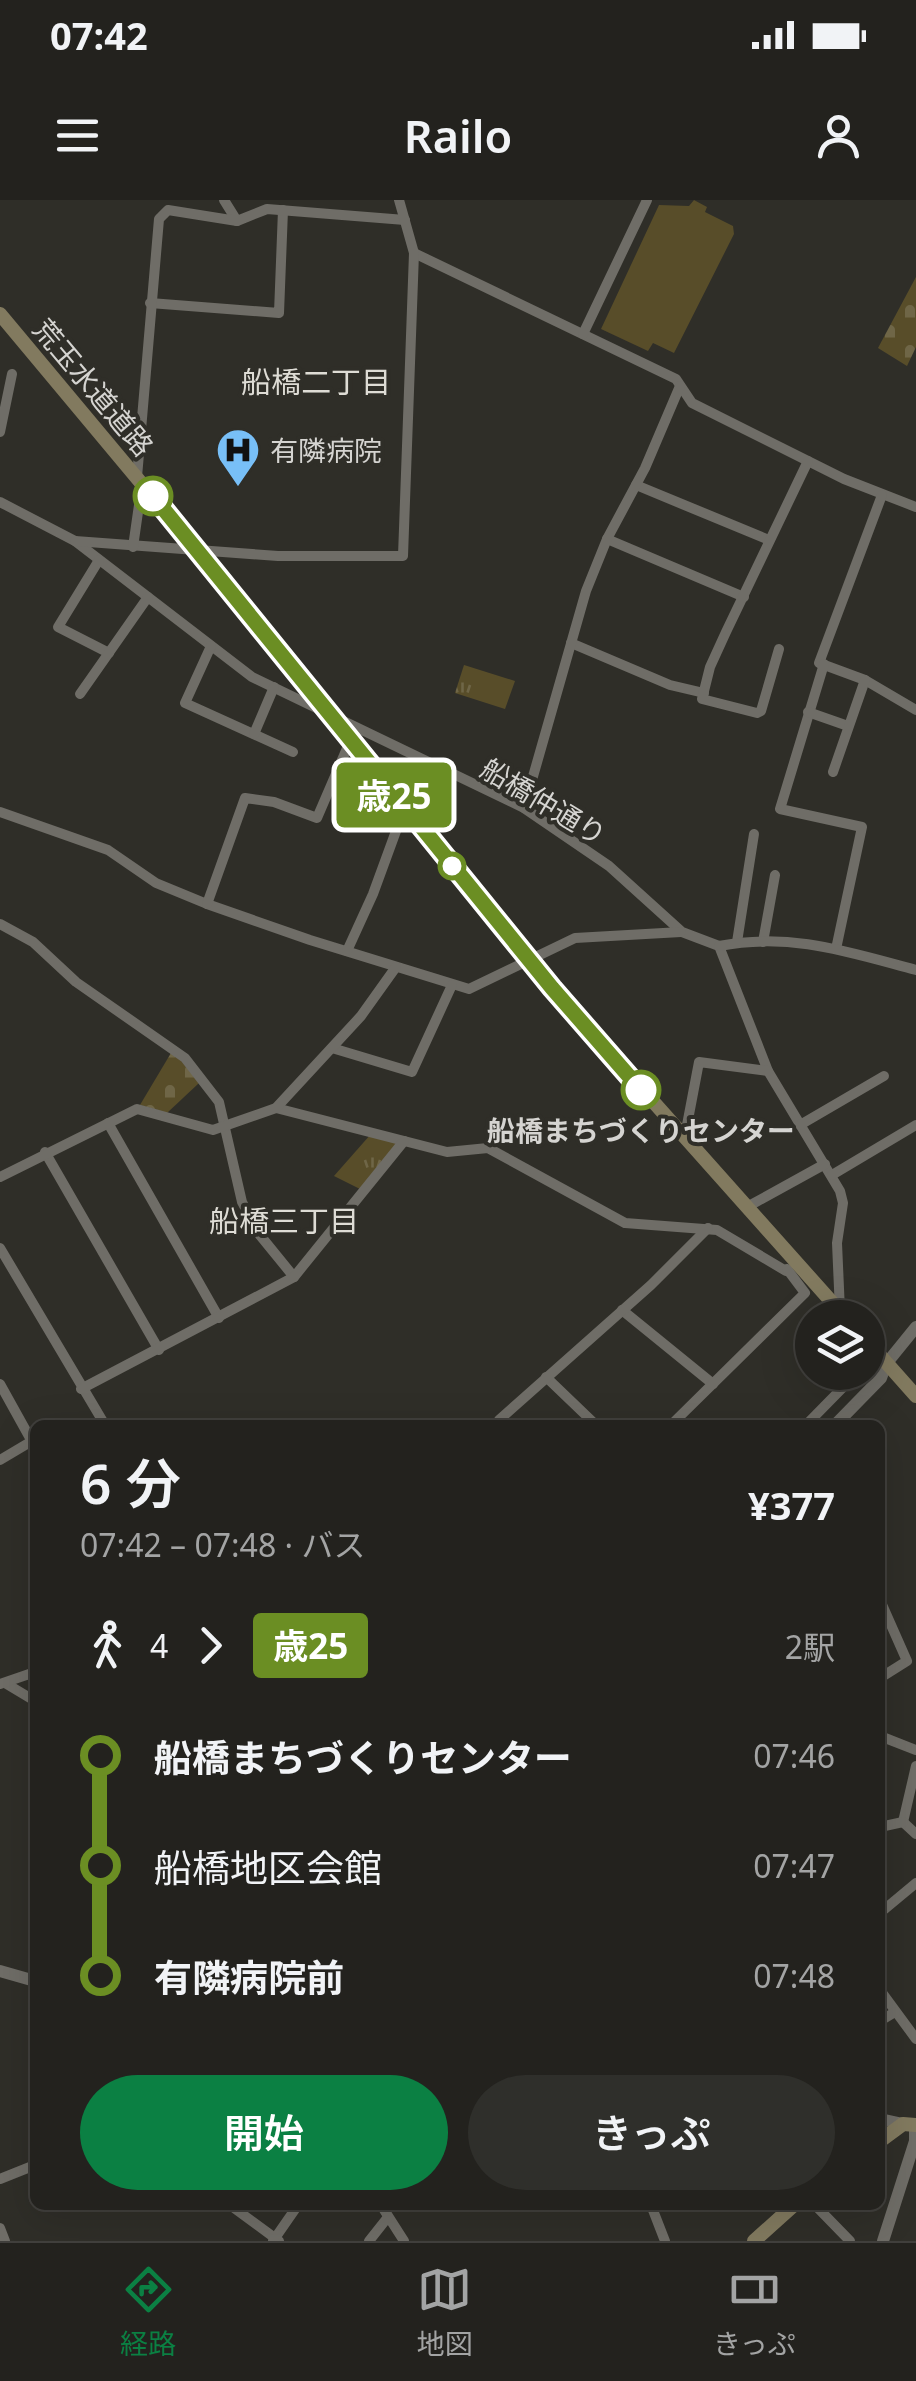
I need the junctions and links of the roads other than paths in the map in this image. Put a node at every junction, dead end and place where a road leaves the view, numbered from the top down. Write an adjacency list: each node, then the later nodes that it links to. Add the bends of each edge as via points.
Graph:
1 (224, 200): 5 (street)
2 (398, 200): 6 (street)
3 (647, 200): 10 (street)
4 (284, 210): 5 (street); 6 (street); 8 (street, via 279,313)
5 (237, 220): 8 (street, via 168,210 159,219)
6 (405, 220): 7 (street)
7 (414, 253): 10 (street); 25 (street, via 403,556)
8 (150, 303): 15 (street)
9 (0, 314): 15 (main road, 荒玉水道道路)
10 (583, 334): 12 (street)
11 (12, 374): 13 (street)
12 (680, 386): 14 (street, via 692,403); 16 (street)
13 (0, 432)
14 (808, 461): 17 (street); 22 (street)
15 (140, 480): 24 (street); 25 (main road, 荒玉水道道路)
16 (636, 485): 21 (street); 22 (street)
17 (882, 496): 19 (street); 33 (street, via 819,663)
18 (2, 503): 20 (street); 23 (street, 船橋仲通り)
19 (916, 508)
20 (0, 516)
21 (606, 538): 28 (street); 29 (street)
22 (770, 540): 28 (street)
23 (75, 541): 24 (street); 26 (street, 船橋仲通り)
24 (132, 547): 25 (street)
25 (199, 552): 39 (main road, 荒玉水道道路)
26 (99, 560): 27 (street, 船橋仲通り); 32 (street, via 58,627)
27 (148, 597): 30 (street, 船橋仲通り); 32 (street)
28 (744, 597): 36 (street)
29 (571, 643): 36 (street); 48 (street)
30 (211, 646): 35 (street, 船橋仲通り); 42 (street, via 185,703)
31 (779, 649): 36 (street, via 761,711 702,699)
32 (109, 653): 37 (street)
33 (824, 664): 34 (street); 40 (street)
34 (865, 680): 38 (street); 41 (street)
35 (274, 688): 39 (street, 船橋仲通り); 42 (street)
36 (704, 693)
37 (80, 694)
38 (916, 710)
39 (329, 712): 43 (main road, 荒玉水道道路); 45 (street, 船橋仲通り)
40 (808, 712): 41 (street); 58 (street, via 780,809 862,826)
41 (848, 726): 46 (street)
42 (254, 734): 44 (street)
43 (351, 739): 47 (main road, 荒玉水道道路); 52 (street, via 317,818 245,798)
44 (294, 752)
45 (422, 760): 47 (street); 48 (street, 船橋仲通り)
46 (833, 772)
47 (404, 807): 59 (street); 60 (main road, 荒玉水道道路)
48 (524, 808): 54 (street, 船橋仲通り, via 609,866)
49 (0, 812): 52 (street, via 108,850 156,883)
50 (754, 834): 55 (street)
51 (775, 875): 56 (street)
52 (207, 904): 59 (street)
53 (0, 924): 71 (street, via 185,1058 219,1102)
54 (682, 932): 57 (street, 船橋仲通り); 60 (street, via 590,934)
55 (737, 942): 56 (street); 57 (street)
56 (763, 942): 58 (street)
57 (719, 946): 65 (street)
58 (836, 949): 62 (street)
59 (347, 951): 61 (street)
60 (529, 959): 63 (street, via 469,989); 72 (main road, 荒玉水道道路)
61 (396, 967): 63 (street); 64 (street)
62 (916, 970)
63 (452, 984): 64 (street, via 412,1072)
64 (332, 1048): 67 (street)
65 (768, 1070): 69 (street); 72 (street, via 700,1062 687,1126)
66 (884, 1076): 69 (street)
67 (276, 1108): 71 (street); 73 (street)
68 (108, 1122): 71 (street, via 136,1110); 74 (street); 87 (street)
69 (800, 1125): 75 (street)
70 (916, 1125): 76 (street)
71 (226, 1128): 82 (street, via 242,1202)
72 (679, 1133): 78 (main road, 荒玉水道道路)
73 (404, 1141): 79 (street, via 448,1152 488,1148 625,1223); 82 (street)
74 (46, 1152): 77 (street); 89 (street)
75 (825, 1164): 76 (street); 78 (street)
76 (832, 1175): 85 (street, via 843,1203 837,1244)
77 (0, 1177)
78 (747, 1207): 81 (main road, 荒玉水道道路)
79 (708, 1228): 81 (street); 86 (street)
80 (0, 1248): 94 (street)
81 (790, 1266): 83 (main road, 荒玉水道道路)
82 (294, 1278): 87 (street)
83 (810, 1288): 84 (main road, 荒玉水道道路); 93 (street)
84 (825, 1300)
85 (842, 1300)
86 (622, 1310): 91 (street); 93 (street)
87 (219, 1318): 89 (street)
88 (916, 1328): 90 (street)
89 (159, 1350): 94 (street)
90 (886, 1364): 96 (main road); 102 (street, via 881,1378)
91 (546, 1377): 98 (street); 99 (street)
92 (0, 1384): 103 (street)
93 (713, 1384): 100 (street)
94 (80, 1388): 97 (street)
95 (840, 1390): 101 (street)
96 (916, 1396)
97 (102, 1420)
98 (498, 1420)
99 (591, 1420)
100 (680, 1420)
101 (811, 1420)
102 (840, 1420)
103 (30, 1437)
104 (30, 1446): 105 (street)
105 (0, 1460)
106 (885, 1612): 108 (street, via 906,1661)
107 (30, 1674): 109 (street)
108 (885, 1675)
109 (2, 1684): 110 (street)
110 (30, 1698)
111 (885, 1738): 112 (street)
112 (916, 1750)
113 (916, 1766): 114 (street)
114 (903, 1822): 115 (street); 116 (street)
115 (885, 1826)
116 (916, 1834)
117 (916, 1883): 118 (street)
118 (885, 1909)
119 (0, 1972): 120 (street)
120 (30, 1980)
121 (885, 1997): 122 (street)
122 (896, 2012): 123 (street); 124 (street)
123 (885, 2018)
124 (916, 2039)
125 (885, 2120): 126 (street)
126 (911, 2125): 127 (main road); 145 (street, via 914,2142)
127 (885, 2138)
128 (30, 2166): 129 (street)
129 (0, 2179)
130 (237, 2210): 138 (street)
131 (295, 2210): 138 (street)
132 (384, 2210): 136 (street)
133 (653, 2210): 142 (street)
134 (788, 2210): 143 (main road)
135 (820, 2210): 144 (street)
136 (388, 2217): 140 (street); 141 (street)
137 (0, 2228): 139 (street)
138 (276, 2240)
139 (5, 2241)
140 (369, 2241)
141 (404, 2241)
142 (665, 2241)
143 (754, 2241)
144 (850, 2241)
145 (882, 2241)

